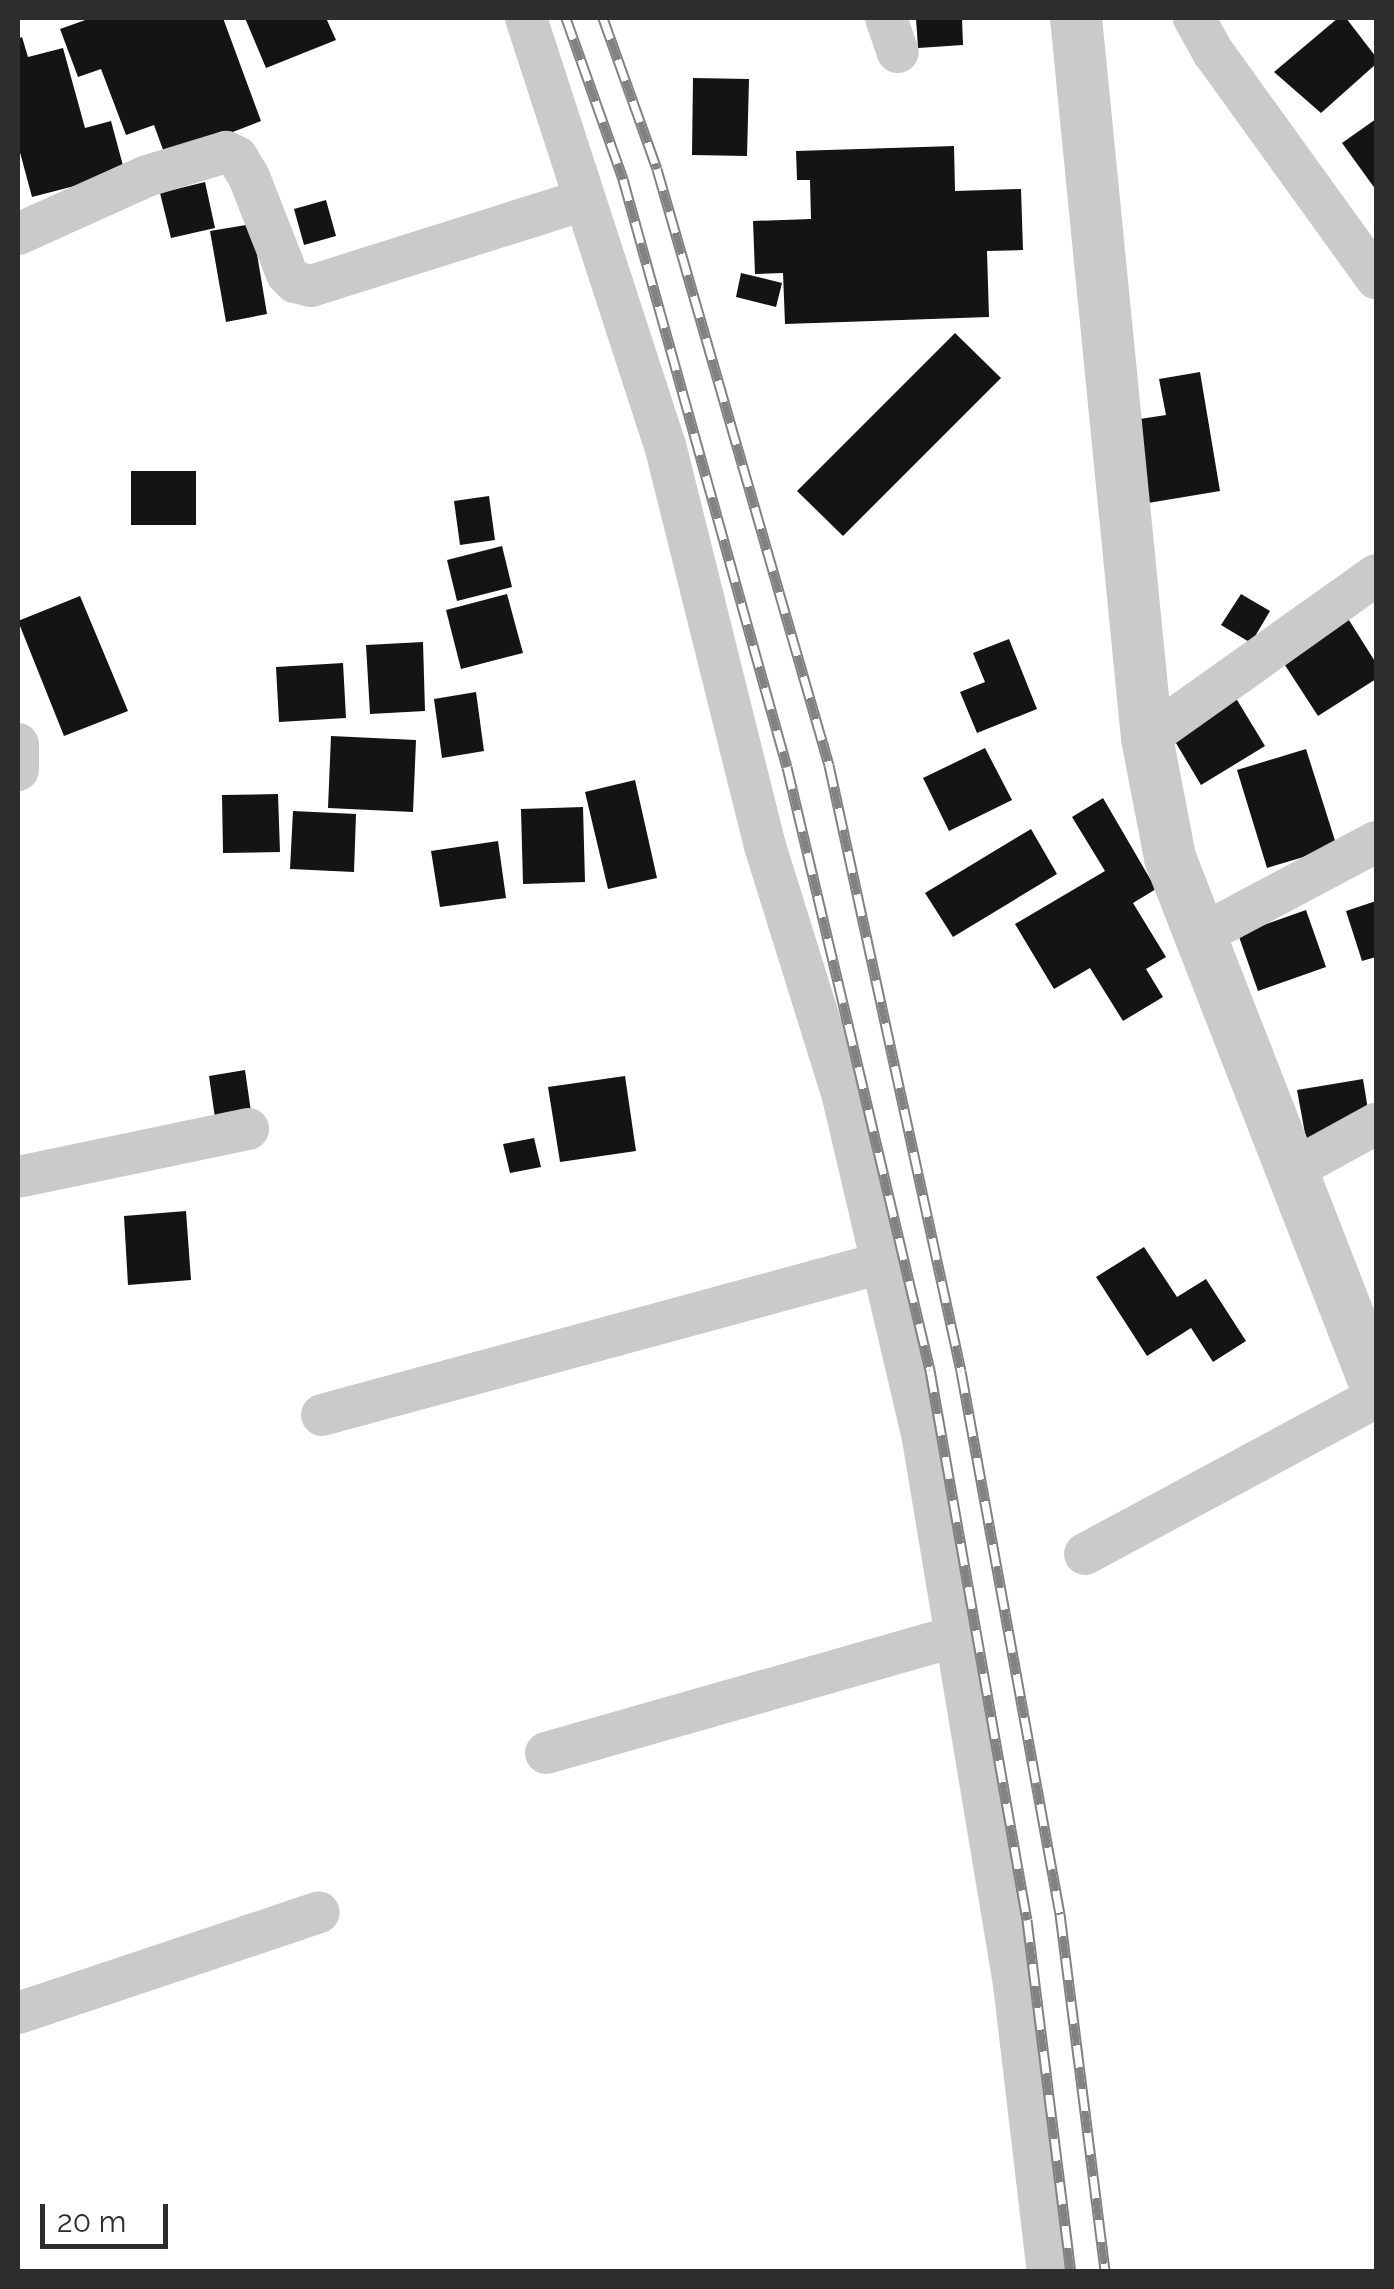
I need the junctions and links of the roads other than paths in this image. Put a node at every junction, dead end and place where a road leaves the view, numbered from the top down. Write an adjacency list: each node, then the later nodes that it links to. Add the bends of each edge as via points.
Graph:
1 (526, 18): 4 (street)
2 (1076, 18): 8 (street)
3 (1194, 18): 6 (street)
4 (583, 200): 5 (street, via 311,286 287,274 249,177 226,152 147,176); 17 (street, via 665,445 766,846 842,1097)
5 (18, 234)
6 (1376, 278)
7 (1376, 576): 8 (street)
8 (1146, 738): 12 (street, via 1170,858)
9 (18, 744): 10 (street)
10 (18, 770)
11 (1376, 842): 12 (street)
12 (1201, 935): 15 (street)
13 (1376, 1124): 15 (street)
14 (248, 1129): 16 (street)
15 (1294, 1169): 18 (street)
16 (18, 1178)
17 (882, 1263): 20 (street); 22 (street, via 923,1439)
18 (1376, 1386)
19 (1376, 1397): 21 (street)
20 (322, 1414)
21 (1085, 1554)
22 (958, 1636): 23 (street); 26 (street, via 1014,1984)
23 (546, 1753)
24 (320, 1912): 25 (street)
25 (18, 2013)
26 (1048, 2272)

